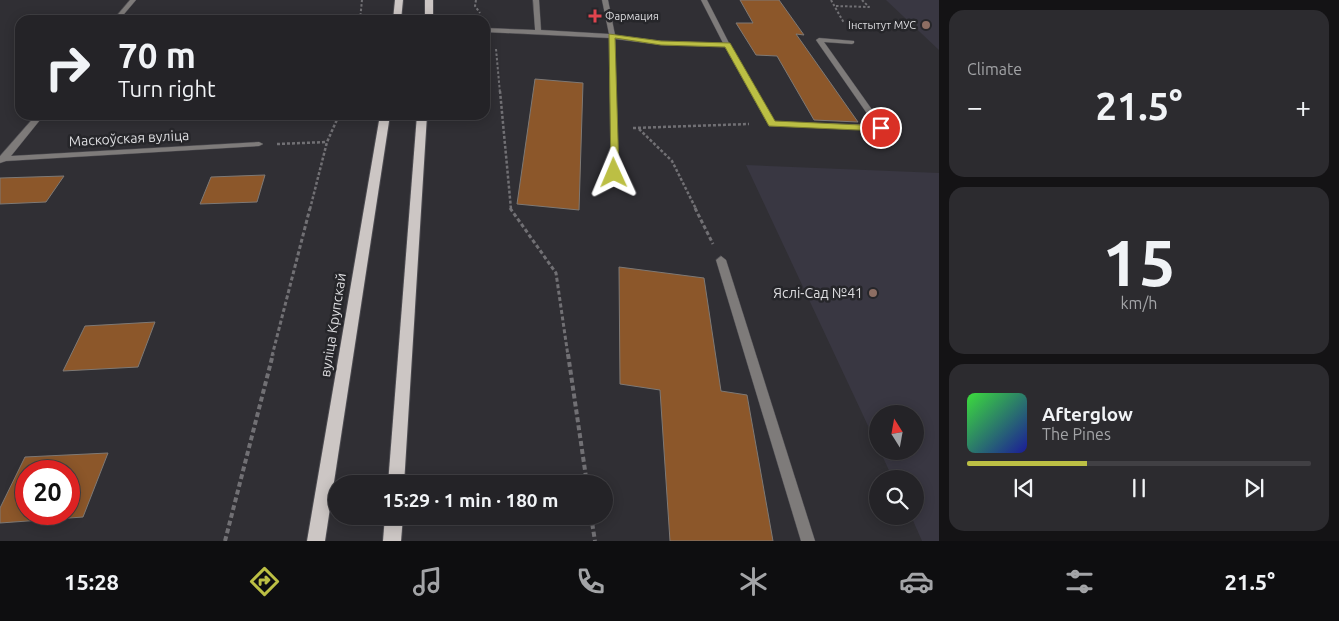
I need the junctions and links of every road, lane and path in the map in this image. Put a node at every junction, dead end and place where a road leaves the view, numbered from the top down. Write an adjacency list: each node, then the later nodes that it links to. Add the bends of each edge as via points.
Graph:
1 (133, 0): 11 (street)
2 (362, 0): 12 (path)
3 (399, 0): 13 (main road)
4 (429, 0): 14 (main road)
5 (476, 0): 15 (path, via 475,6)
6 (536, 0): 19 (street)
7 (605, 0): 20 (street)
8 (704, 0): 22 (street)
9 (831, 0): 10 (path, via 836,6 869,7)
10 (862, 0)
11 (120, 15)
12 (360, 15)
13 (398, 15)
14 (429, 15)
15 (482, 15)
16 (490, 26): 18 (path)
17 (490, 31): 18 (street)
18 (494, 31): 19 (street); 36 (path, via 510,208 556,273)
19 (538, 32): 20 (street)
20 (612, 36): 22 (street, via 661,43); 28 (street)
21 (852, 42): 27 (street, via 819,40 881,128)
22 (727, 45): 27 (street)
23 (36, 120): 32 (street)
24 (337, 120): 30 (path)
25 (384, 120): 40 (main road, вуліца Крупскай)
26 (422, 120): 35 (main road)
27 (772, 124): 29 (path)
28 (614, 127): 29 (path); 33 (street)
29 (638, 128): 34 (path, via 672,161)
30 (327, 142): 31 (path); 39 (path)
31 (259, 144): 32 (street, Маскоўская вуліца)
32 (2, 160)
33 (614, 173)
34 (721, 260): 43 (street)
35 (397, 475)
36 (585, 475)
37 (393, 525): 41 (main road)
38 (592, 525): 42 (path)
39 (225, 541)
40 (316, 541)
41 (392, 541)
42 (595, 541)
43 (808, 541)

